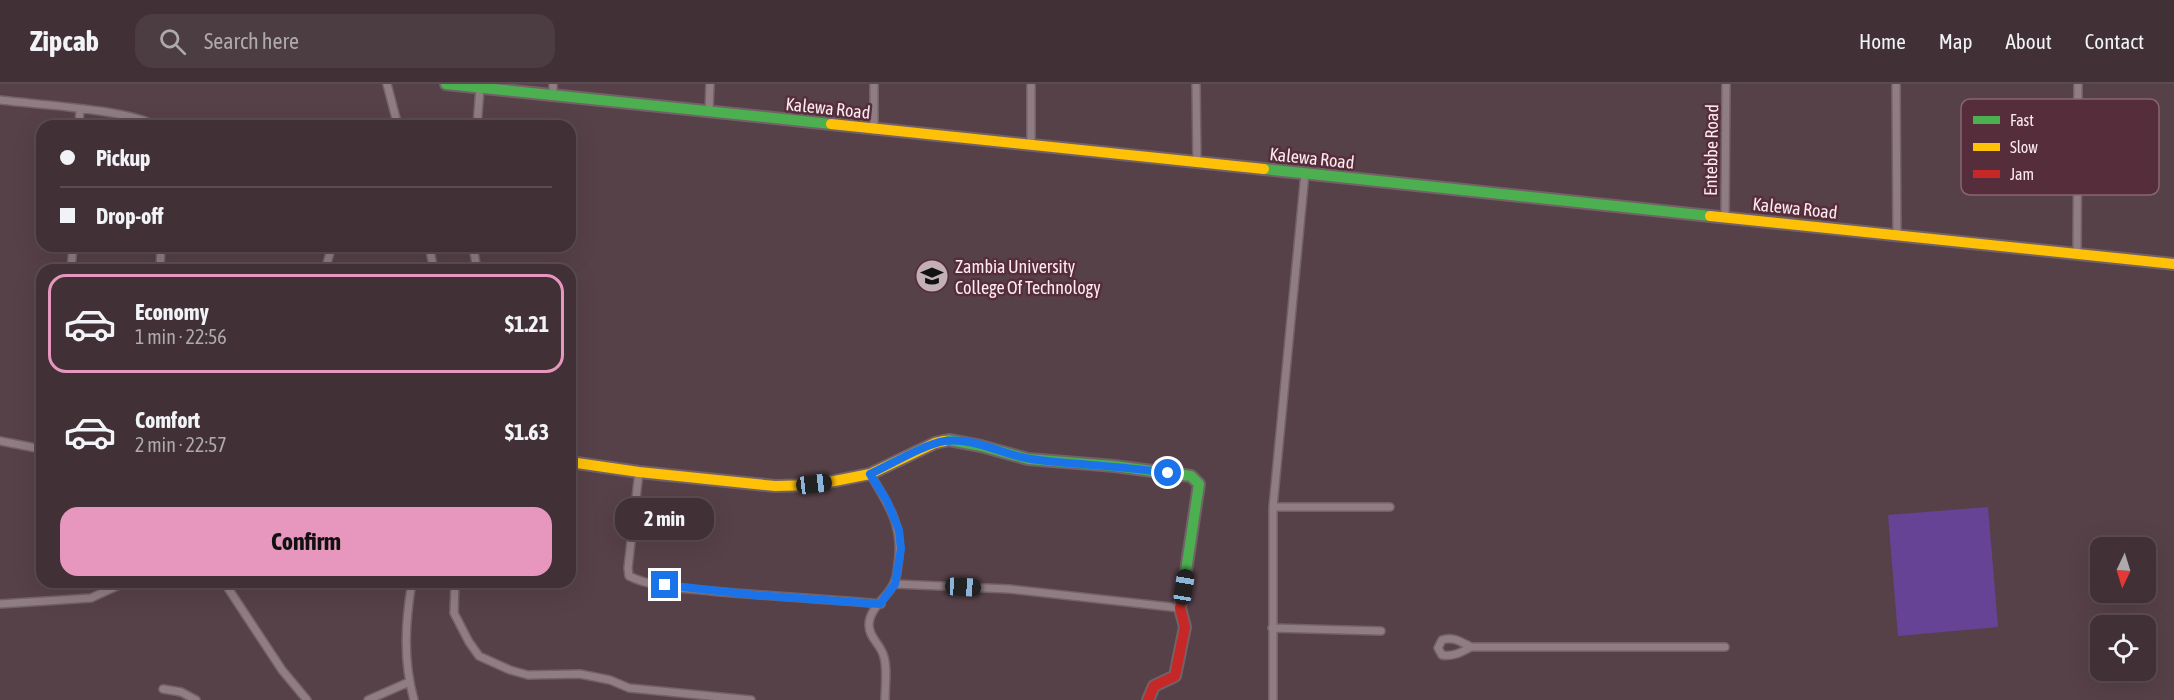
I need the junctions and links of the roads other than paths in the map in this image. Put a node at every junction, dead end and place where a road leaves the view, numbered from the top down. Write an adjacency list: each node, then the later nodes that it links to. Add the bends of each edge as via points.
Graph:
1 (387, 84): 18 (street)
2 (446, 84): 10 (street, Kalewa Road)
3 (710, 84): 15 (street)
4 (874, 84): 20 (street)
5 (1031, 84): 21 (street)
6 (1196, 84): 22 (street)
7 (1726, 84): 25 (street, Entebbe Road)
8 (1896, 84): 26 (street)
9 (2078, 84): 12 (street)
10 (480, 88): 11 (street, Kalewa Road); 19 (street)
11 (553, 90): 15 (street, Kalewa Road)
12 (2078, 99)
13 (0, 100): 14 (street)
14 (80, 110): 16 (street); 17 (street)
15 (709, 112): 20 (street, Kalewa Road)
16 (80, 120)
17 (143, 120)
18 (396, 120)
19 (477, 120)
20 (874, 130): 21 (street, Kalewa Road)
21 (1031, 146): 22 (street, Kalewa Road)
22 (1197, 162): 23 (street, Kalewa Road)
23 (1305, 173): 25 (street, Kalewa Road); 34 (street)
24 (2077, 195): 27 (street)
25 (1725, 217): 26 (street, Kalewa Road)
26 (1897, 236): 27 (street, Kalewa Road)
27 (2077, 254): 28 (street, Kalewa Road)
28 (2174, 264)
29 (0, 441): 30 (street)
30 (36, 448)
31 (576, 463): 32 (street)
32 (639, 472): 33 (street, via 776,486); 42 (street, via 629,576 641,582 689,588)
33 (870, 474): 36 (street, via 899,530 901,549); 43 (street, via 948,440 1028,459 1191,476 1199,484)
34 (1273, 507): 35 (street); 44 (street)
35 (1390, 507)
36 (895, 584): 42 (street); 43 (street, via 1009,589)
37 (113, 588): 41 (street, via 91,598)
38 (228, 588): 51 (street)
39 (411, 588): 48 (street, via 405,622)
40 (455, 588): 54 (street, via 454,613 469,642 479,656 510,670 528,675 580,674 629,688)
41 (0, 604)
42 (880, 604): 55 (street, via 871,613 869,624 883,654)
43 (1180, 608): 56 (street, via 1185,627 1175,676 1154,686)
44 (1272, 628): 45 (street); 57 (street)
45 (1381, 631)
46 (1471, 647): 47 (street)
47 (1725, 647)
48 (409, 682): 52 (street); 53 (street)
49 (163, 689): 50 (street)
50 (196, 700)
51 (306, 700)
52 (368, 700)
53 (414, 700)
54 (751, 700)
55 (885, 700)
56 (1148, 700)
57 (1273, 700)

